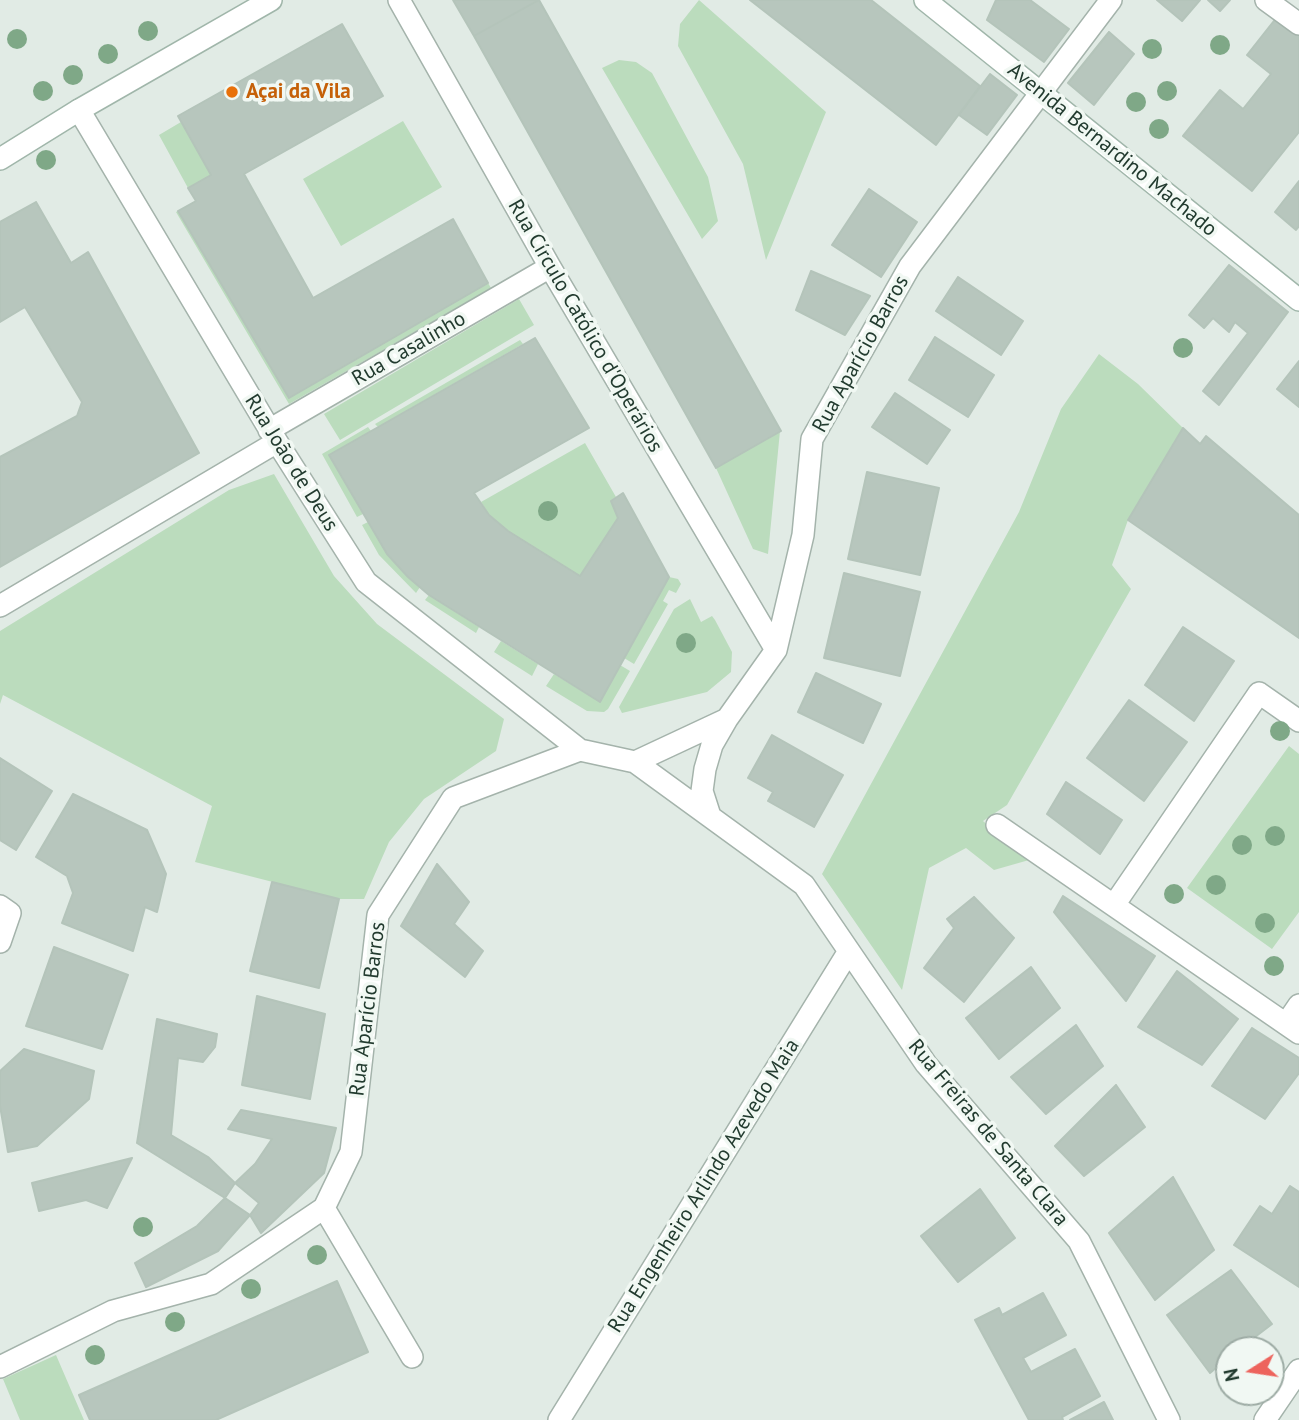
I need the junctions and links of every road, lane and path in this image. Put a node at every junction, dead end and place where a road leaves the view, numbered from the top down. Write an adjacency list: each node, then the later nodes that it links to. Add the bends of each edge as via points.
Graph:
1 (271, 0): 8 (street)
2 (399, 0): 10 (street, Rua Círculo Católico d'Operários)
3 (925, 0): 7 (street, Avenida Bernardino Machado)
4 (1111, 0): 7 (street, Rua Aparício Barros)
5 (1266, 0): 6 (street)
6 (1299, 24)
7 (1040, 92): 11 (street, Avenida Bernardino Machado); 14 (street, Rua Aparício Barros, via 910,266 812,439 803,535)
8 (79, 110): 9 (street); 12 (street, Rua João de Deus)
9 (0, 159)
10 (550, 267): 12 (street, Rua Casalinho); 14 (street, Rua Círculo Católico d'Operários)
11 (1299, 300)
12 (273, 436): 13 (street, Rua Casalinho); 17 (street, Rua João de Deus, via 366,582)
13 (0, 607)
14 (776, 649): 15 (street, Rua Aparício Barros)
15 (727, 719): 18 (street, Rua Aparício Barros); 19 (street, via 705,769 702,791)
16 (1299, 721): 21 (street, via 1259,693)
17 (580, 750): 18 (street); 27 (street, Rua Aparício Barros, via 453,799 378,915 351,1152)
18 (635, 762): 19 (street, Rua Freiras de Santa Clara)
19 (710, 816): 24 (street, Rua Freiras de Santa Clara, via 804,885)
20 (997, 825): 21 (street)
21 (1114, 905): 26 (street)
22 (0, 906): 23 (street, via 10,913)
23 (0, 942)
24 (849, 951): 31 (street, Rua Engenheiro Arlindo Azevedo Maia); 32 (street, Rua Freiras de Santa Clara, via 926,1064 1079,1241)
25 (1299, 1005): 26 (street)
26 (1292, 1028)
27 (324, 1208): 28 (street); 29 (street, via 211,1284 113,1311)
28 (412, 1357)
29 (0, 1367)
30 (1299, 1370): 33 (street)
31 (559, 1420)
32 (1169, 1420)
33 (1265, 1420)

